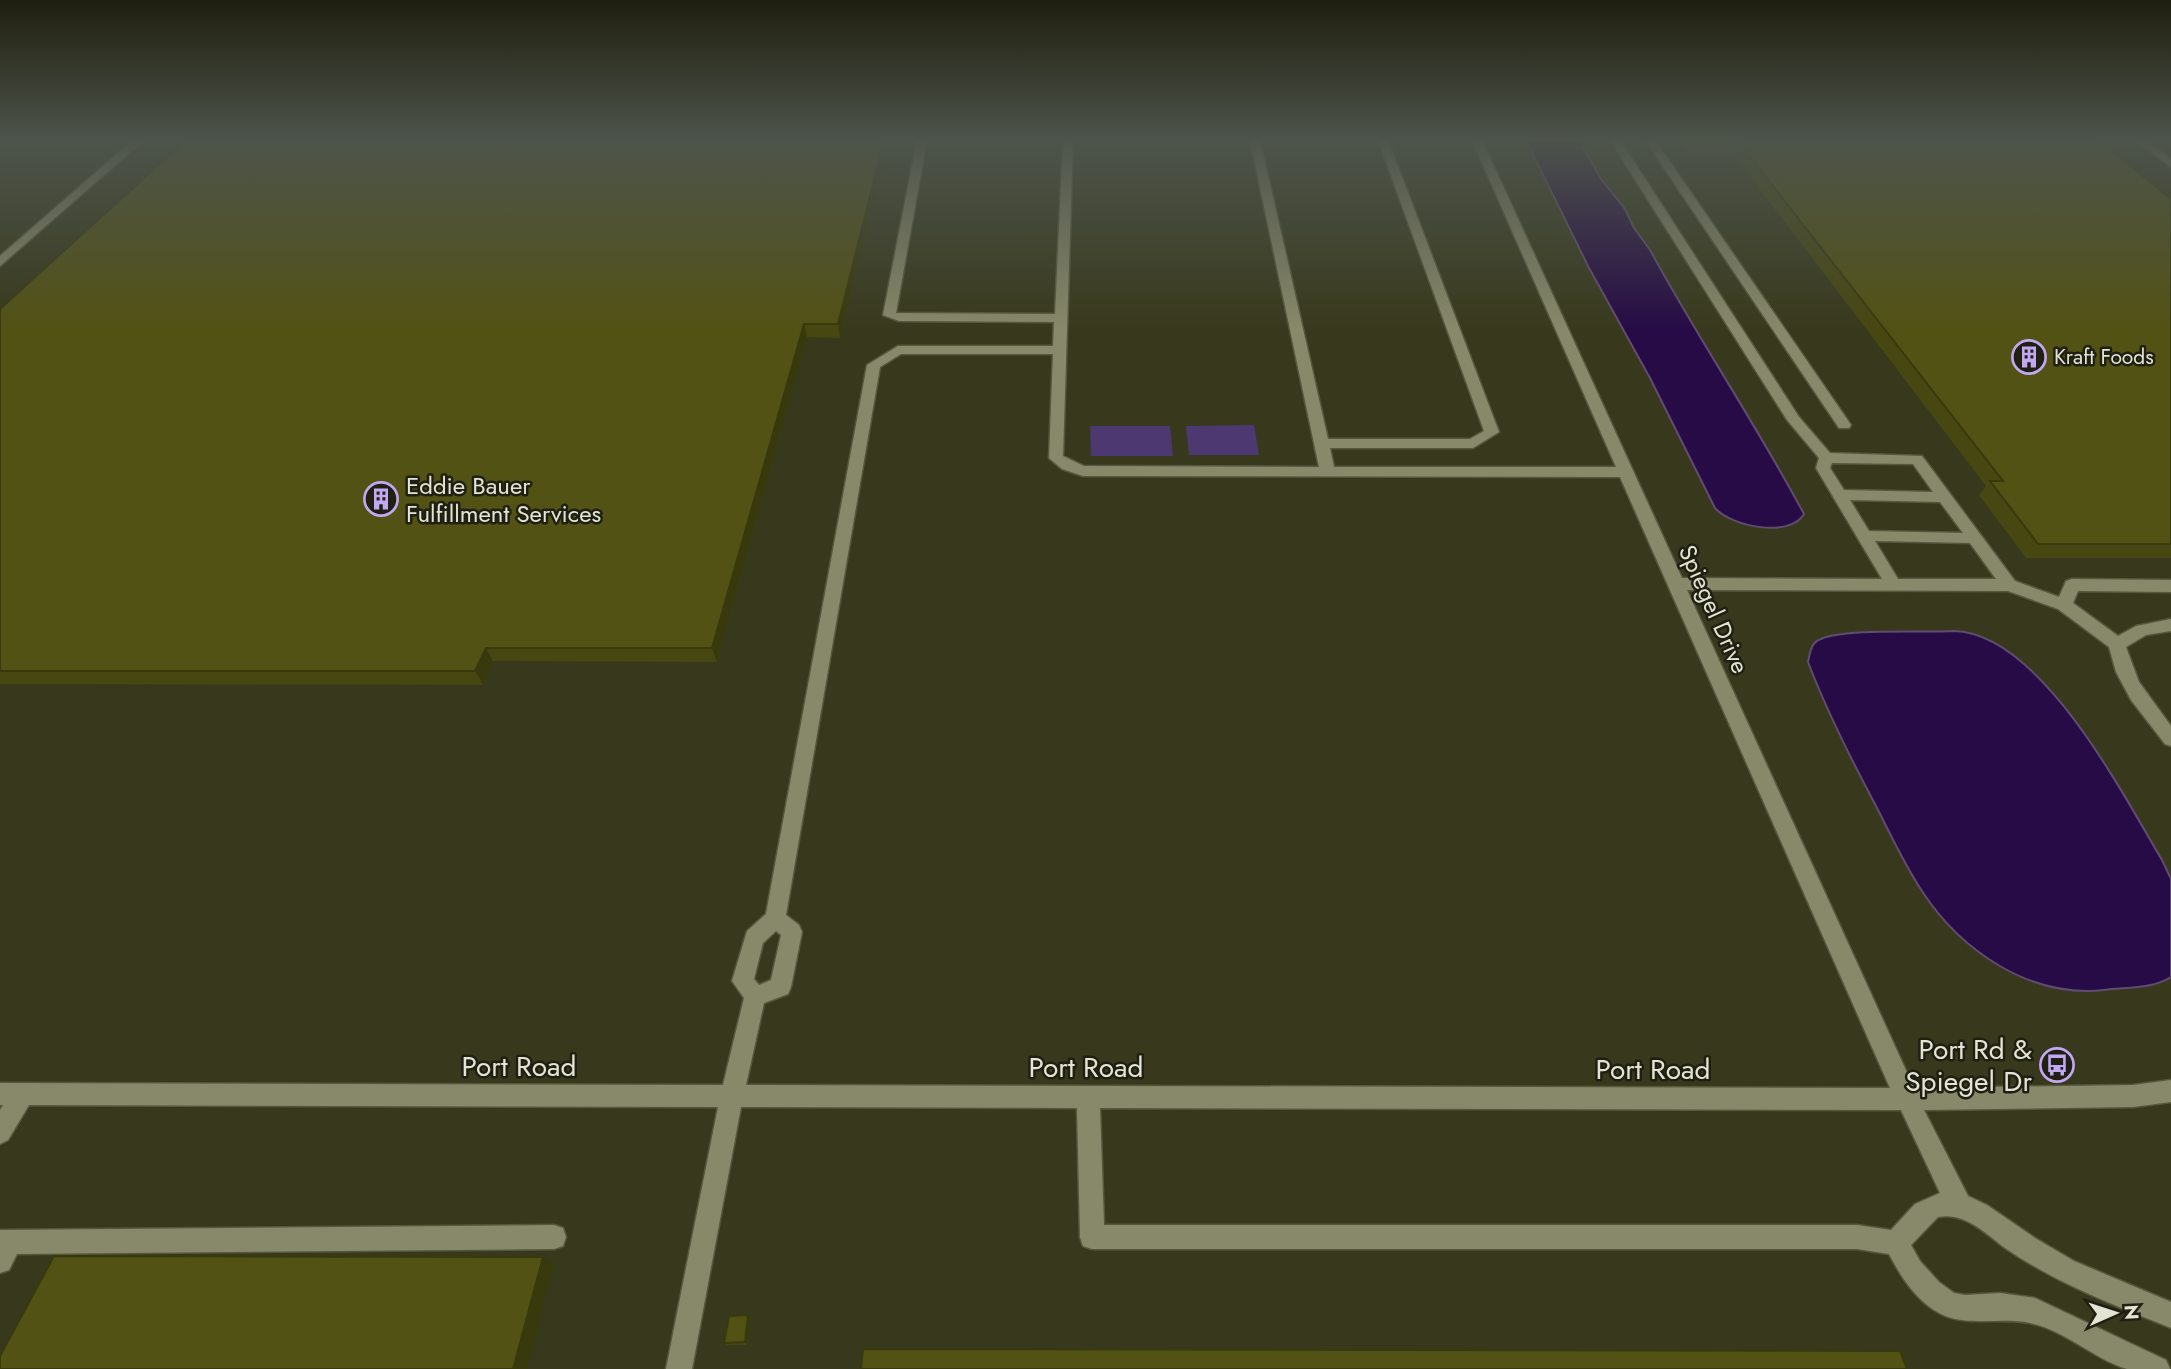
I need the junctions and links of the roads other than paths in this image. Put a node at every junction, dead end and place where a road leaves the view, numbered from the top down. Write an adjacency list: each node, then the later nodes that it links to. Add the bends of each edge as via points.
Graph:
1 (66, 204): 9 (street)
2 (910, 204): 10 (street, via 888,315)
3 (1065, 204): 10 (street)
4 (1269, 204): 13 (street)
5 (1407, 204): 13 (street, via 1492,432 1473,444)
6 (1504, 204): 16 (street, Spiegel Drive)
7 (1656, 204): 14 (street, via 1805,437 1805,448)
8 (1693, 204): 12 (street)
9 (0, 262)
10 (1061, 318): 11 (street)
11 (1060, 349): 15 (street, via 1056,458 1067,466 1083,471); 29 (street, via 898,350 874,365)
12 (1844, 425)
13 (1321, 443): 15 (street)
14 (1824, 463): 17 (street); 18 (street, via 1917,459)
15 (1328, 472): 16 (street)
16 (1623, 472): 21 (street, Spiegel Drive)
17 (1839, 495): 18 (street); 19 (street)
18 (1945, 497): 20 (street)
19 (1864, 537): 20 (street); 22 (street)
20 (1974, 538): 23 (street)
21 (1674, 584): 22 (street); 36 (street, Spiegel Drive)
22 (1893, 584): 23 (street)
23 (2009, 585): 25 (street)
24 (2171, 586): 25 (street, via 2072,585)
25 (2064, 606): 27 (street)
26 (2171, 625): 27 (street, via 2142,630)
27 (2117, 644): 28 (street, via 2133,693)
28 (2171, 739)
29 (775, 918): 30 (street, via 754,938 743,981); 30 (street, via 792,932 780,987)
30 (755, 996): 34 (street)
31 (2171, 1091): 36 (street, Port Road, via 2133,1096)
32 (0, 1094): 33 (street, Port Road)
33 (23, 1094): 34 (street, Port Road); 37 (street)
34 (732, 1096): 35 (street, Port Road); 43 (street)
35 (1088, 1097): 36 (street, Port Road); 40 (street, via 1093,1237 1857,1237)
36 (1907, 1099): 38 (street, Spiegel Drive)
37 (0, 1132)
38 (1959, 1205): 40 (street, via 1942,1204 1921,1214); 42 (street, via 2057,1267)
39 (554, 1237): 41 (street)
40 (1896, 1243): 44 (street, via 1912,1270 1948,1304 2035,1311)
41 (3, 1249)
42 (2171, 1315)
43 (680, 1369)
44 (2157, 1369)

